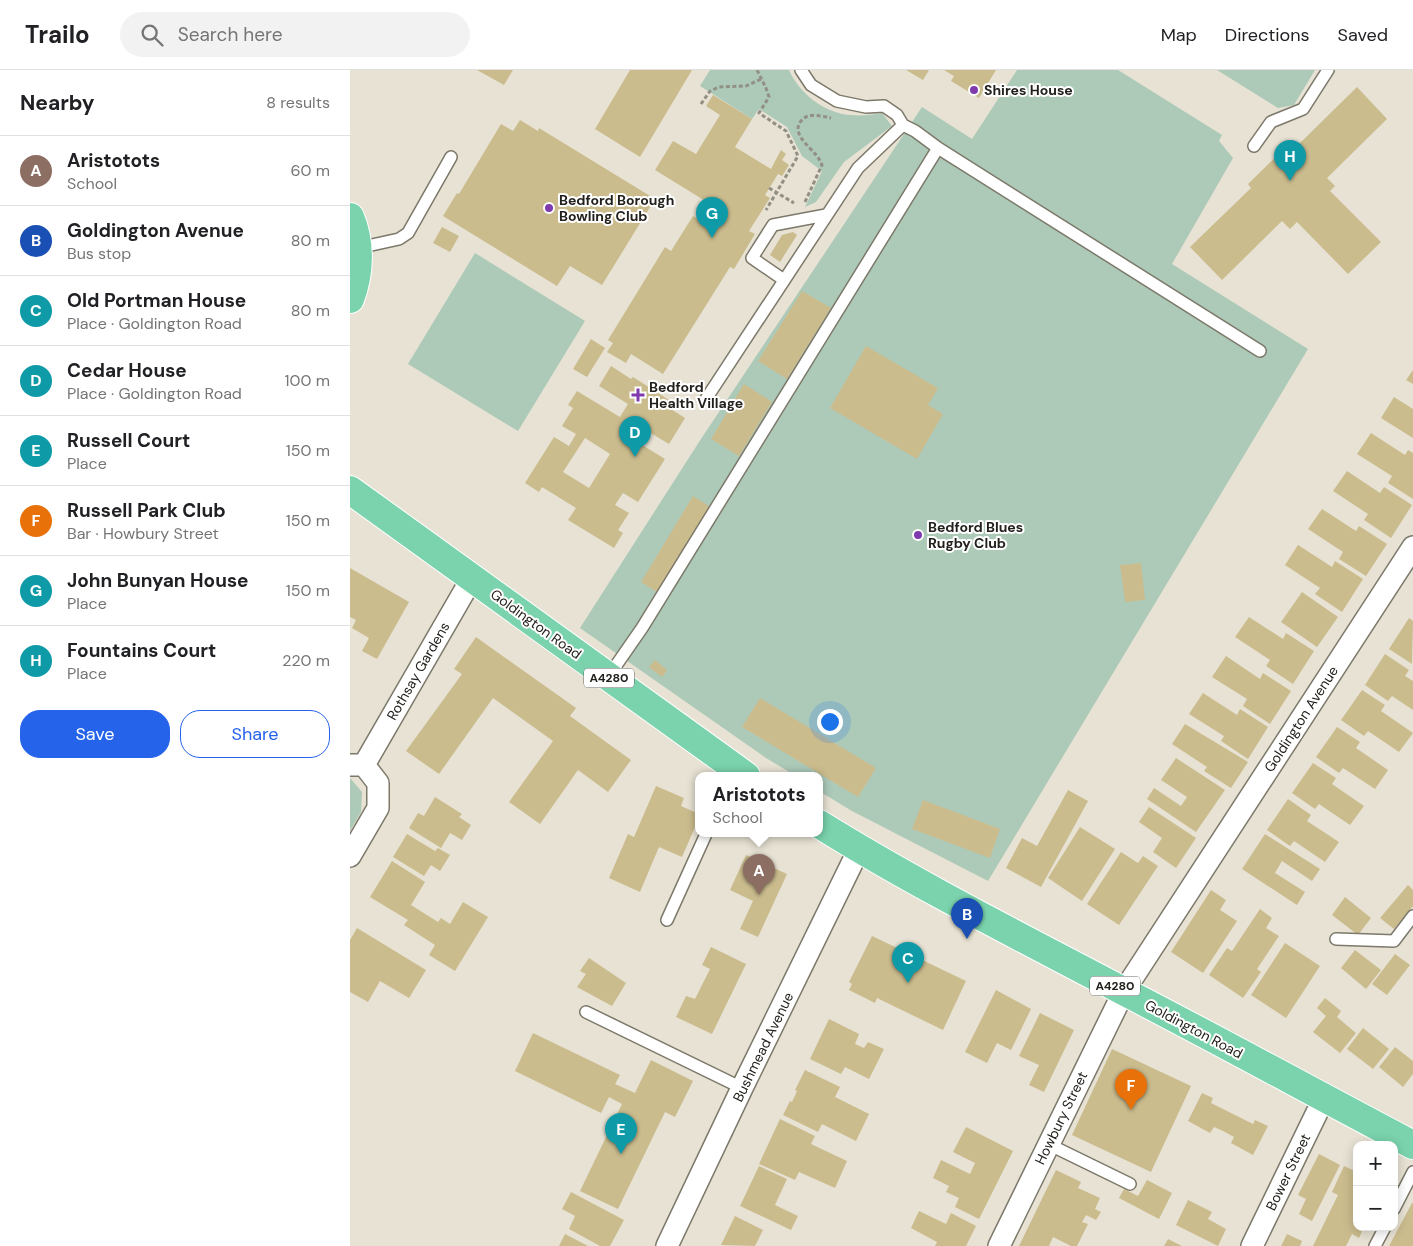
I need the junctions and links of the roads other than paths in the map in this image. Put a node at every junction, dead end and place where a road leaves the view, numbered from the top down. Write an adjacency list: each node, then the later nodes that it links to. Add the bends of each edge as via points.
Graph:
1 (801, 70): 3 (lane, via 811,85 837,101 866,107 884,106)
2 (1328, 70): 4 (lane, via 1303,109 1271,122)
3 (903, 125): 5 (lane); 7 (lane, via 858,168)
4 (1254, 146)
5 (938, 148): 12 (lane); 17 (lane, via 642,628)
6 (452, 157): 9 (lane, via 408,233 399,239)
7 (826, 215): 10 (lane); 10 (lane, via 773,225 752,258)
8 (350, 218): 9 (main road)
9 (358, 248): 11 (main road, via 357,276)
10 (784, 280): 13 (lane)
11 (350, 299)
12 (1260, 351)
13 (706, 399)
14 (350, 490): 16 (main road, Goldington Road / A4280)
15 (1413, 547): 27 (street, Goldington Avenue)
16 (472, 578): 17 (main road, Goldington Road / A4280); 18 (street, Rothsay Gardens)
17 (608, 677): 19 (main road, Goldington Road / A4280)
18 (357, 765): 23 (street, Rothsay Gardens, via 378,783 378,808)
19 (738, 772)
20 (823, 826): 22 (main road, Goldington Road / A4280)
21 (705, 837): 25 (lane)
22 (859, 849): 27 (main road, Goldington Road / A4280); 29 (street, Bushmead Avenue)
23 (350, 856)
24 (1413, 916): 26 (lane, via 1394,941)
25 (667, 920)
26 (1336, 939)
27 (1124, 991): 30 (main road, Goldington Road / A4280); 31 (street, Howbury Street)
28 (586, 1012): 29 (lane)
29 (742, 1088): 37 (street, Bushmead Avenue)
30 (1324, 1098): 32 (main road, Goldington Road / A4280); 39 (street, Bower Street)
31 (1048, 1144): 34 (lane); 38 (street, Howbury Street)
32 (1413, 1145)
33 (1413, 1172): 35 (lane)
34 (1130, 1184)
35 (1398, 1200)
36 (1383, 1231): 40 (lane)
37 (667, 1246)
38 (999, 1246)
39 (1252, 1246)
40 (1375, 1246)

